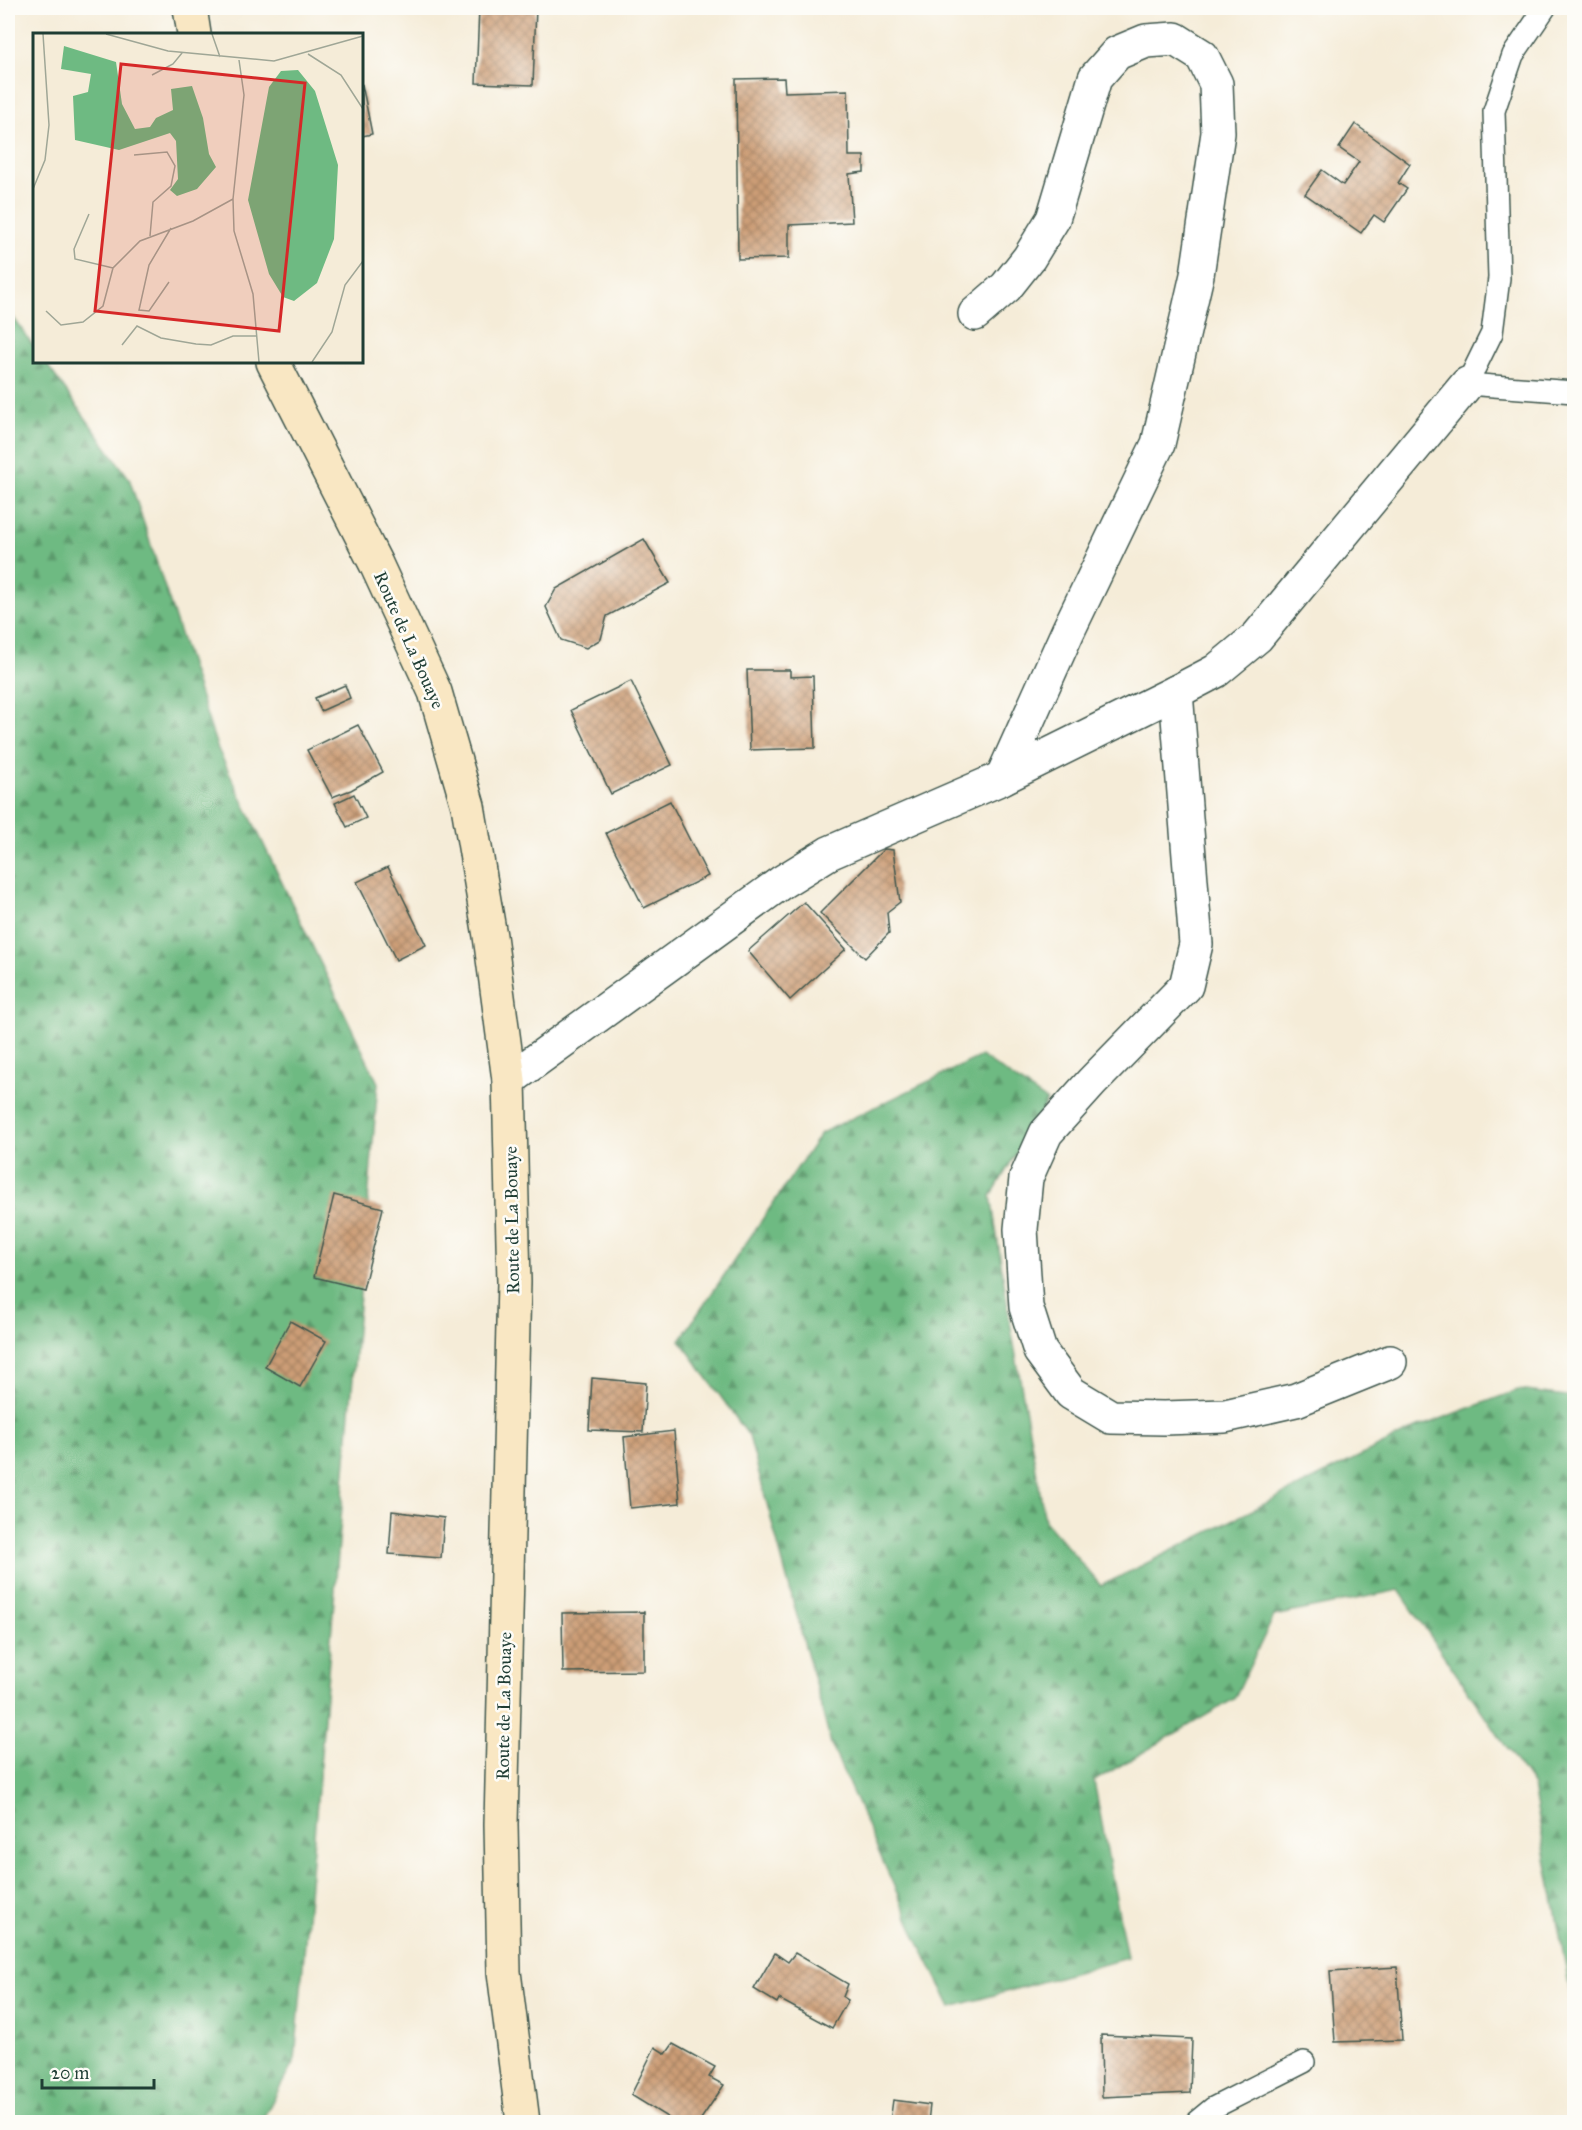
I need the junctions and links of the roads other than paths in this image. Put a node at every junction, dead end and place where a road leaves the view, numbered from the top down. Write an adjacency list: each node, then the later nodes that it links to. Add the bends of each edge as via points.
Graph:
1 (190, 8): 3 (main road)
2 (1545, 8): 6 (lane, via 1513,55 1494,111 1499,278 1492,333)
3 (194, 33)
4 (975, 314): 9 (street, via 1029,258 1053,219 1095,78 1117,53 1146,41 1175,39 1202,56 1216,84 1218,133 1197,275 1158,444)
5 (274, 363): 10 (main road, Route de La Bouaye, via 376,564 435,692 468,806)
6 (1467, 384): 7 (lane); 8 (street, via 1257,638 1215,671)
7 (1575, 392)
8 (1176, 692): 9 (street); 11 (street, via 1196,944 1186,986 1046,1133 1026,1178 1021,1229 1026,1306 1040,1352 1071,1393 1111,1418 1225,1416 1296,1400)
9 (1002, 778): 10 (street, via 830,853 782,882)
10 (509, 1080): 13 (main road, Route de La Bouaye, via 514,1282 501,1824 504,1972)
11 (1390, 1362)
12 (1304, 2062): 14 (lane, via 1213,2108)
13 (523, 2122)
14 (1196, 2122)

